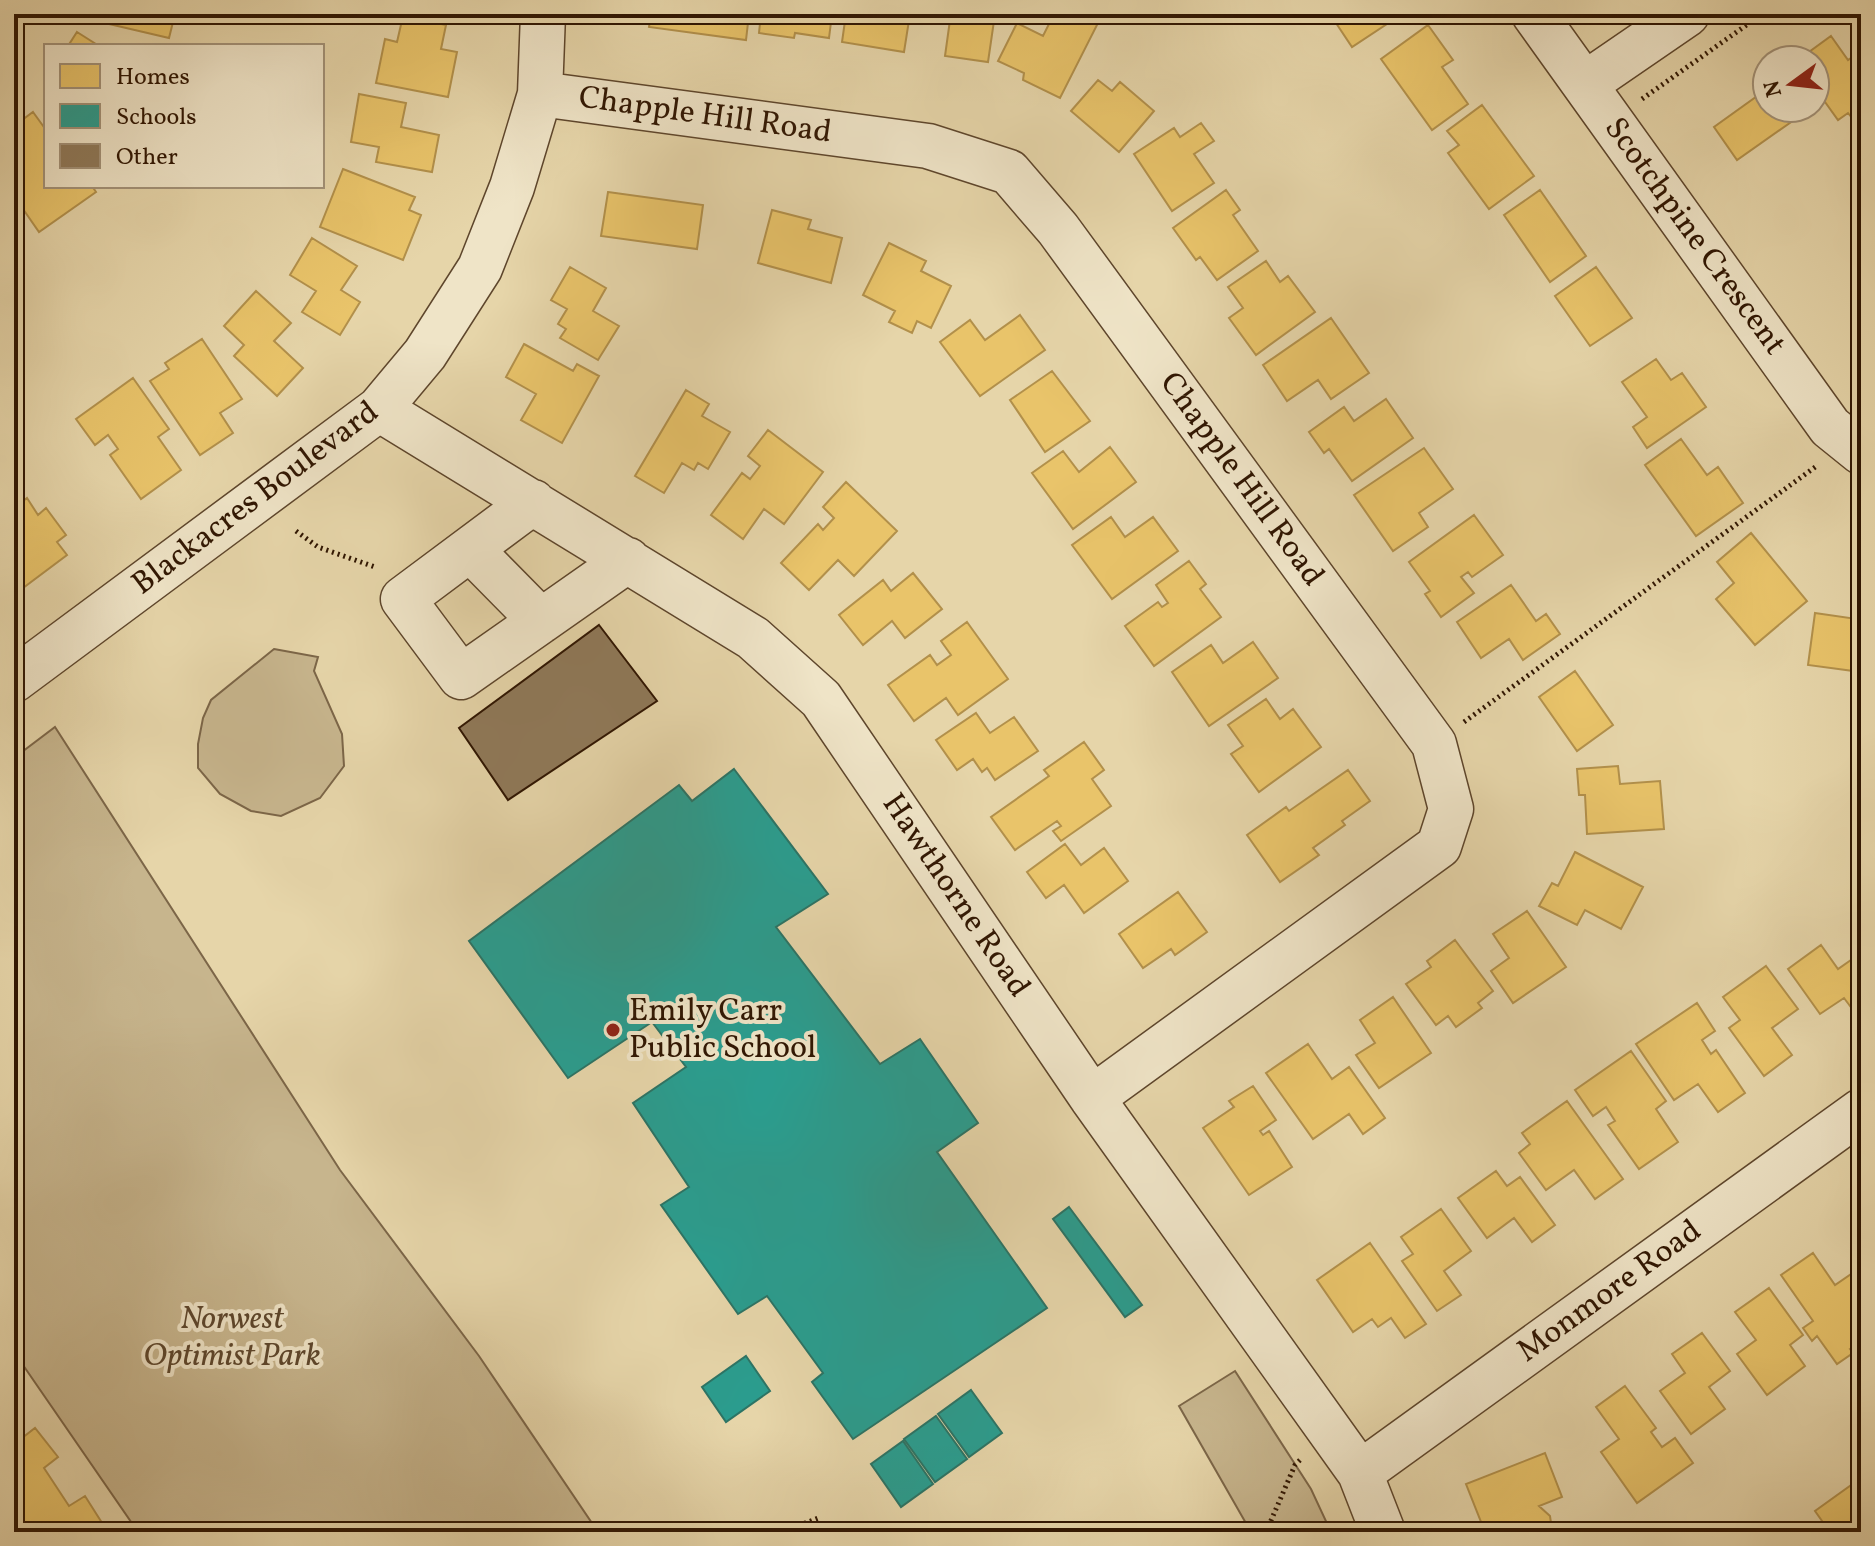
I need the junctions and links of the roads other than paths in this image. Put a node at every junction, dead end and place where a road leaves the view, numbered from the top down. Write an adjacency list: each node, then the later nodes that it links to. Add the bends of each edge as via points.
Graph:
1 (543, 14): 5 (street, Blackacres Boulevard)
2 (1534, 14): 4 (street, Scotchpine Crescent)
3 (1687, 14): 4 (street)
4 (1585, 84): 7 (street, Scotchpine Crescent, via 1830,427)
5 (540, 94): 6 (street, Blackacres Boulevard, via 480,268 425,354); 13 (street, Chapple Hill Road, via 928,146 1009,172 1058,229 1434,744 1451,809 1439,846)
6 (379, 409): 8 (street, Hawthorne Road); 12 (street, Blackacres Boulevard)
7 (1855, 448)
8 (533, 502): 9 (street); 10 (street, Hawthorne Road)
9 (471, 550): 11 (street); 11 (street, via 403,599 461,677)
10 (628, 560): 11 (street); 13 (street, Hawthorne Road, via 753,638 821,699)
11 (541, 621)
12 (14, 680)
13 (1092, 1098): 15 (street, Hawthorne Road)
14 (1861, 1111): 15 (street, Monmore Road)
15 (1360, 1473): 16 (street, Hawthorne Road)
16 (1383, 1532)

